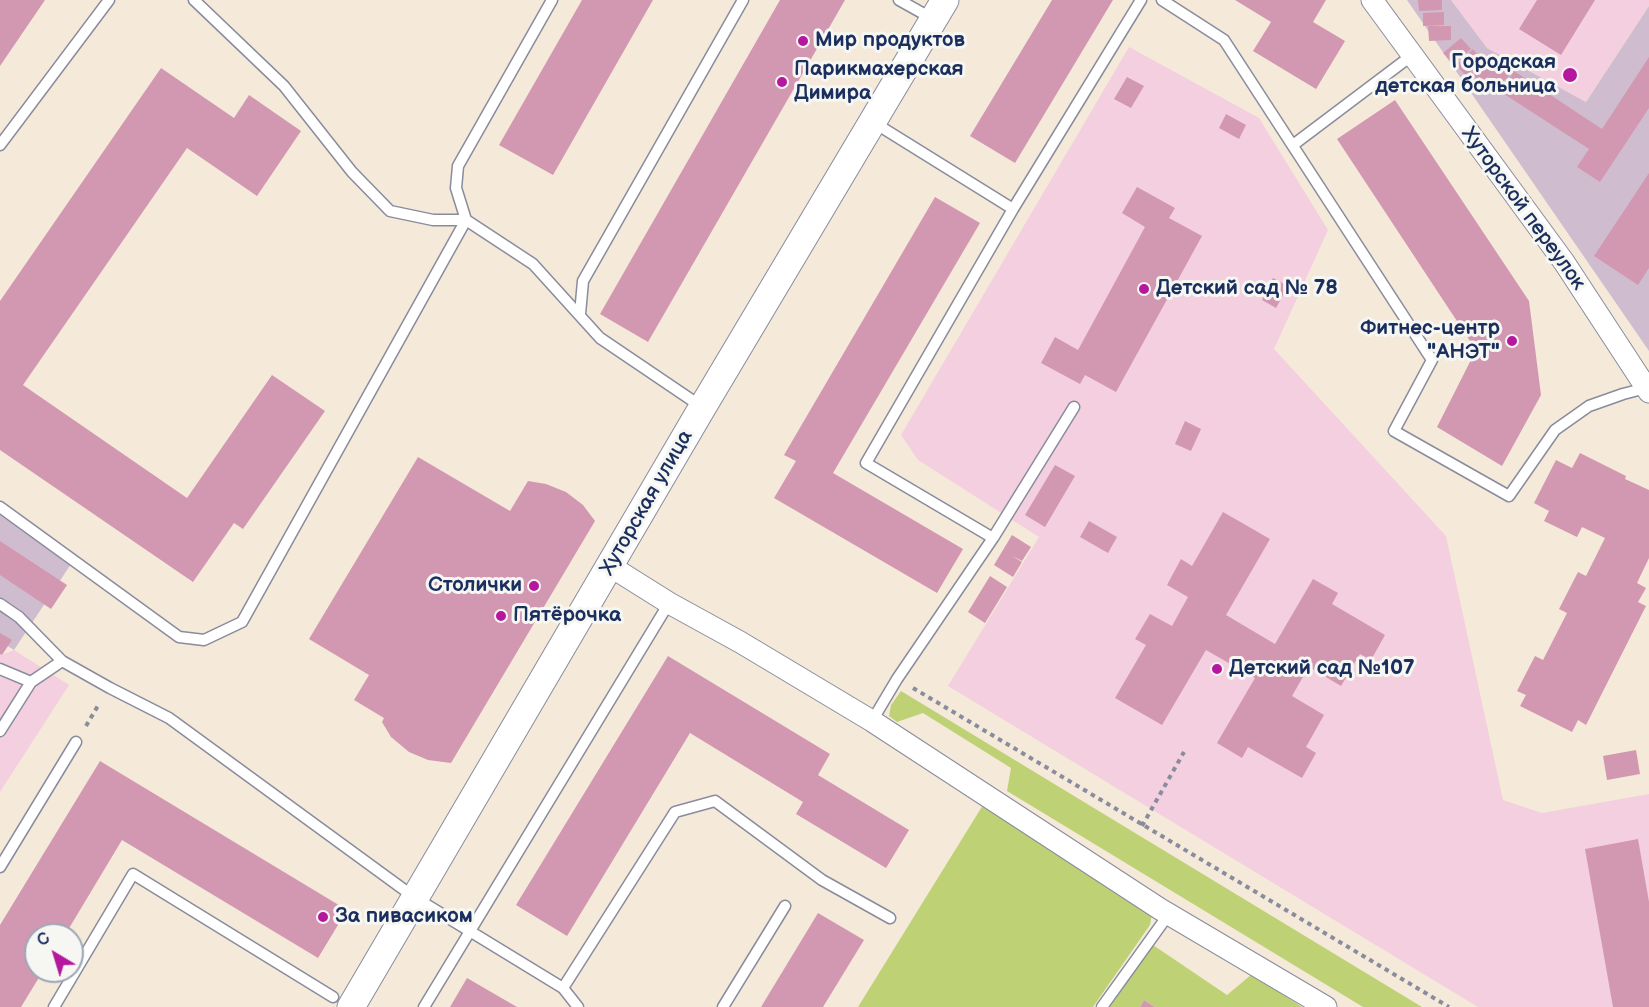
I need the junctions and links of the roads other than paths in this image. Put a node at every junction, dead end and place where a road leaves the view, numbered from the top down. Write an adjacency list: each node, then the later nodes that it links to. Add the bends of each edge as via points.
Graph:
1 (109, 0): 13 (lane)
2 (194, 0): 15 (lane, via 284,86 352,172 390,211 433,220)
3 (552, 0): 15 (lane, via 458,166 456,188)
4 (742, 0): 16 (lane, via 584,280)
5 (899, 0): 9 (lane)
6 (1141, 0): 14 (lane)
7 (1162, 0): 12 (lane, via 1224,40)
8 (1372, 0): 10 (street, Хуторской переулок)
9 (940, 10): 11 (street, Хуторская улица)
10 (1411, 56): 12 (lane); 17 (street, Хуторской переулок, via 1564,262)
11 (873, 122): 14 (lane); 19 (street, Хуторская улица)
12 (1293, 145): 17 (lane, via 1431,360 1394,430 1509,496 1555,430 1589,406 1623,393)
13 (0, 146)
14 (1013, 209): 21 (lane, via 866,463)
15 (466, 220): 16 (lane, via 533,264); 20 (lane, via 242,622 204,639 179,637)
16 (580, 314): 19 (lane, via 600,338)
17 (1648, 390)
18 (1074, 407): 21 (lane)
19 (702, 408): 22 (street, Хуторская улица)
20 (0, 507)
21 (993, 538): 28 (lane)
22 (610, 566): 23 (street); 32 (street, Хуторская улица)
23 (669, 603): 28 (street); 36 (lane)
24 (0, 604): 25 (lane, via 19,617)
25 (62, 661): 27 (lane); 32 (lane, via 169,718)
26 (0, 669): 27 (lane)
27 (31, 682): 29 (lane)
28 (872, 721): 34 (street)
29 (0, 730)
30 (76, 742): 31 (lane)
31 (0, 867)
32 (414, 897): 36 (lane); 38 (street, Хуторская улица)
33 (785, 906): 42 (lane)
34 (1160, 909): 43 (lane, via 1166,918); 44 (street)
35 (890, 918): 37 (lane, via 822,880 715,801 675,812)
36 (470, 931): 37 (lane); 40 (lane)
37 (563, 988): 41 (lane)
38 (342, 1002): 39 (lane, via 133,874)
39 (54, 1007)
40 (424, 1007)
41 (578, 1007)
42 (723, 1007)
43 (1102, 1007)
44 (1326, 1007)

